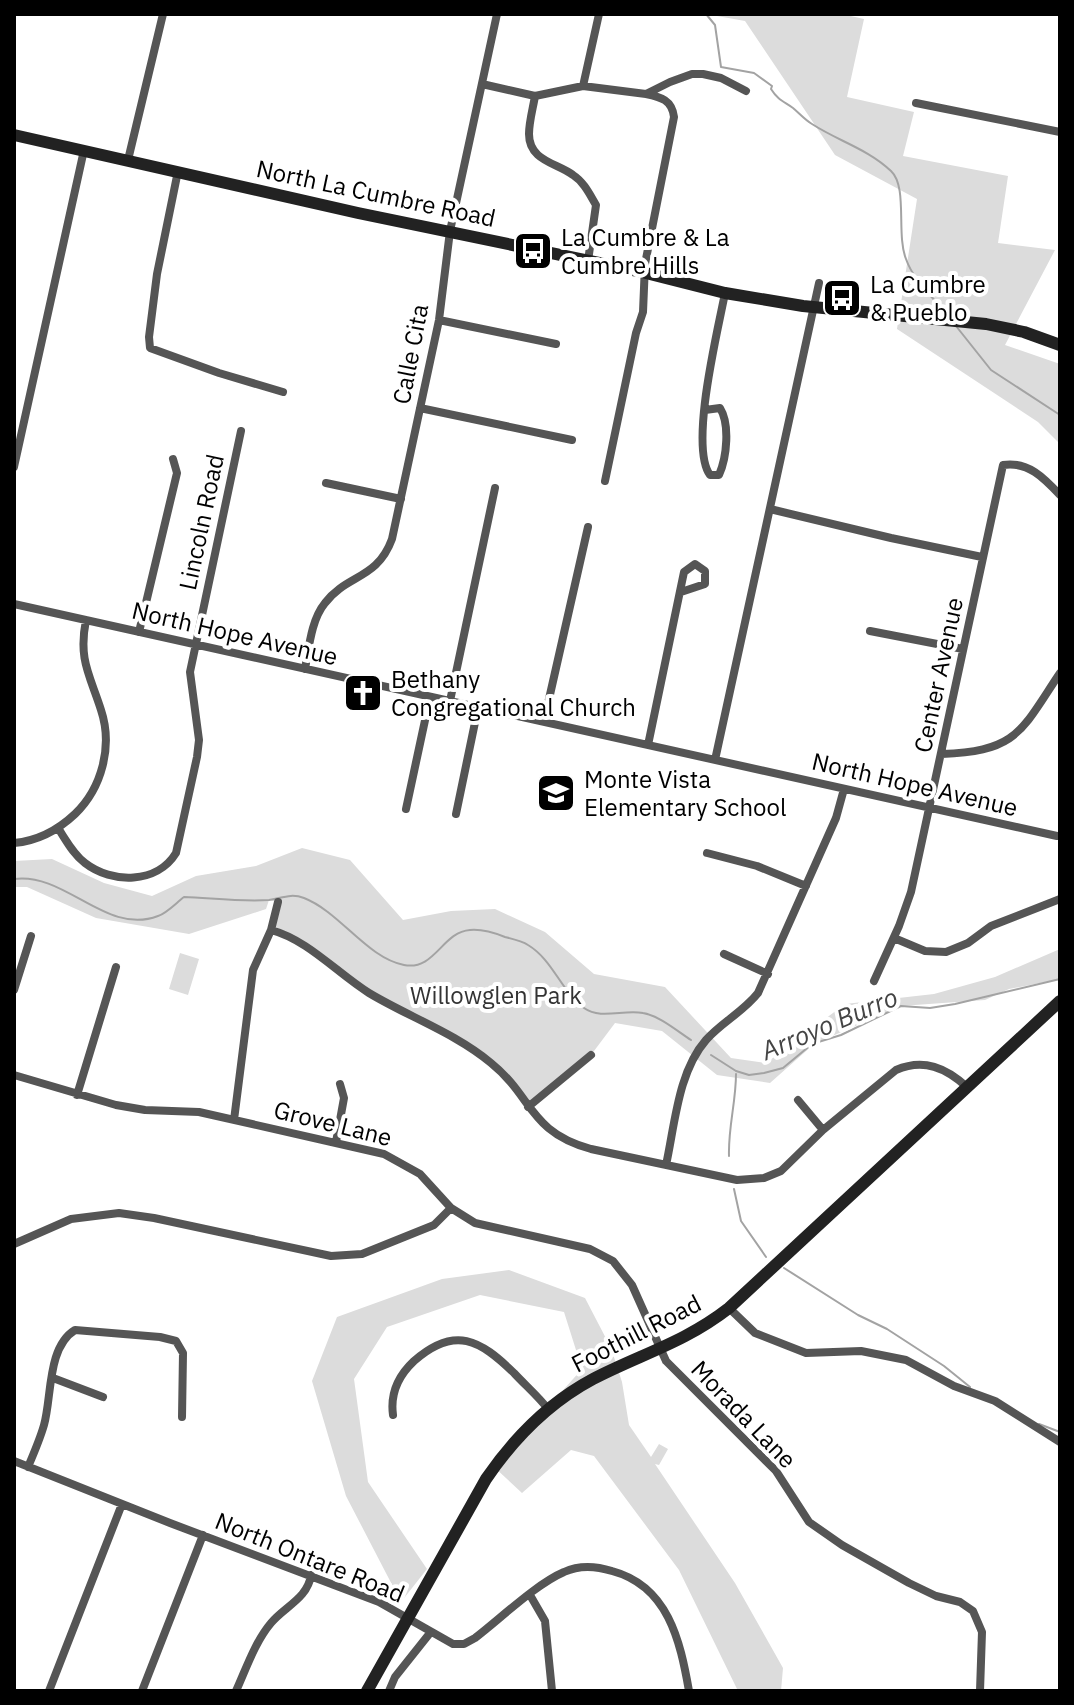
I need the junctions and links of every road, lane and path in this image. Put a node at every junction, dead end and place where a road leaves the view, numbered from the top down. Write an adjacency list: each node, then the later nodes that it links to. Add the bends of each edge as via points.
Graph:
1 (163, 14): 13 (street)
2 (497, 14): 4 (street, Calle Cita)
3 (599, 14): 5 (street)
4 (482, 84): 8 (street); 15 (street, Calle Cita)
5 (583, 86): 7 (street); 8 (street)
6 (746, 91): 7 (street, via 721,78 692,74)
7 (646, 94): 17 (street, via 666,100 674,117)
8 (535, 96): 16 (street, via 529,134 533,148 544,161 580,181 596,205)
9 (916, 103): 10 (street)
10 (1060, 132)
11 (14, 135): 12 (street, North La Cumbre Road)
12 (84, 150): 13 (street, North La Cumbre Road); 30 (street)
13 (128, 160): 14 (street, North La Cumbre Road)
14 (178, 171): 15 (street, North La Cumbre Road); 24 (street, via 157,274 150,348)
15 (450, 231): 16 (street, North La Cumbre Road); 21 (street, Calle Cita)
16 (588, 261): 17 (street, North La Cumbre Road)
17 (645, 273): 19 (street, North La Cumbre Road); 31 (street, via 643,312)
18 (819, 283): 20 (street)
19 (725, 293): 20 (street, North La Cumbre Road); 26 (street)
20 (814, 307): 23 (street, North La Cumbre Road, via 986,324); 36 (street)
21 (439, 320): 22 (street); 25 (street, Calle Cita)
22 (556, 344)
23 (1060, 345)
24 (283, 392)
25 (420, 408): 28 (street); 35 (street, Calle Cita)
26 (705, 410): 26 (street, via 706,469 719,475 725,461 725,416 720,408)
27 (241, 431): 44 (street, Lincoln Road)
28 (572, 440)
29 (173, 459): 43 (street, via 177,473)
30 (14, 467)
31 (605, 481)
32 (326, 483): 35 (street)
33 (495, 488): 49 (street)
34 (1060, 495): 38 (street, Center Avenue, via 1028,467 1003,465)
35 (401, 499): 46 (street, Calle Cita, via 385,555 319,611)
36 (770, 509): 38 (street); 54 (street)
37 (588, 527): 51 (street)
38 (982, 557): 45 (street, Center Avenue)
39 (681, 592): 52 (street)
40 (14, 604): 41 (street, North Hope Avenue)
41 (86, 620): 43 (street, North Hope Avenue); 59 (street, via 82,654 104,719 106,748 101,773 87,799)
42 (870, 631): 45 (street)
43 (139, 632): 44 (street, North Hope Avenue)
44 (194, 645): 46 (street, North Hope Avenue); 59 (street, Lincoln Road, via 190,682 197,757 172,859 148,875 110,876 78,857)
45 (963, 649): 53 (street, Center Avenue)
46 (305, 669): 48 (street, North Hope Avenue)
47 (1060, 673): 53 (street, via 1027,722 1005,742 985,751)
48 (430, 697): 49 (street, North Hope Avenue); 57 (street)
49 (450, 701): 50 (street, North Hope Avenue)
50 (478, 708): 51 (street, North Hope Avenue); 58 (street)
51 (544, 721): 52 (street, North Hope Avenue)
52 (648, 745): 54 (street, North Hope Avenue)
53 (942, 754): 56 (street, Center Avenue)
54 (715, 760): 55 (street, North Hope Avenue)
55 (844, 789): 56 (street, North Hope Avenue); 63 (street)
56 (930, 808): 60 (street, North Hope Avenue); 68 (street, Center Avenue, via 911,892)
57 (406, 809)
58 (456, 814)
59 (58, 828): 61 (street)
60 (1059, 837)
61 (14, 843)
62 (707, 853): 63 (street)
63 (806, 886): 71 (street)
64 (1060, 899): 68 (street, via 991,926 946,952 925,951)
65 (278, 902): 66 (street)
66 (271, 930): 81 (street, via 370,994 472,1049 503,1073); 82 (street, via 253,970)
67 (31, 936): 73 (street)
68 (894, 938): 72 (street, Center Avenue)
69 (724, 954): 71 (street)
70 (116, 967): 79 (street)
71 (768, 974): 85 (street, via 751,1002 695,1056 685,1078)
72 (874, 981)
73 (14, 990)
74 (1060, 1001): 78 (street, Foothill Road)
75 (591, 1055): 81 (street)
76 (14, 1075): 79 (street, Grove Lane)
77 (340, 1084): 84 (street, via 344,1098)
78 (967, 1087): 83 (street, via 943,1069 910,1065 896,1070); 88 (street, Foothill Road)
79 (77, 1095): 82 (street, Grove Lane, via 131,1109)
80 (798, 1100): 83 (street)
81 (528, 1107): 85 (street, via 568,1141)
82 (234, 1120): 84 (street, Grove Lane)
83 (823, 1130): 85 (street, via 789,1165 764,1178 737,1180)
84 (336, 1142): 86 (street, Grove Lane, via 410,1167)
85 (666, 1165)
86 (451, 1208): 87 (street, via 434,1225 351,1257 119,1213 71,1219); 89 (street, Grove Lane, via 482,1225 590,1249 613,1261 632,1285)
87 (14, 1244)
88 (729, 1308): 89 (street, Foothill Road); 95 (street, via 755,1333 806,1353 875,1352 906,1360 995,1401)
89 (660, 1350): 92 (street, Foothill Road, via 594,1378); 111 (street, Morada Lane, via 776,1471 809,1522 909,1583 973,1611 982,1632)
90 (53, 1378): 91 (street); 94 (street, via 62,1344 75,1330 172,1339 183,1353); 97 (street)
91 (103, 1397)
92 (548, 1409): 93 (street, via 490,1350 458,1340 434,1346 405,1370 395,1386); 102 (street, Foothill Road, via 497,1463)
93 (393, 1415)
94 (182, 1417)
95 (1060, 1442)
96 (14, 1461): 97 (street, North Ontare Road)
97 (28, 1467): 98 (street, North Ontare Road)
98 (122, 1504): 99 (street, North Ontare Road); 104 (street)
99 (203, 1535): 100 (street, North Ontare Road); 105 (street)
100 (311, 1575): 102 (street, North Ontare Road); 106 (street, via 299,1598 264,1632)
101 (530, 1595): 103 (street, North Ontare Road, via 467,1643 453,1644); 109 (street, via 545,1621); 110 (street, North Ontare Road, via 578,1568 608,1570 637,1581 668,1615)
102 (408, 1619): 103 (street, North Ontare Road); 107 (street, Foothill Road)
103 (430, 1633): 108 (street)
104 (49, 1691)
105 (142, 1691)
106 (236, 1691)
107 (367, 1691)
108 (389, 1691)
109 (552, 1691)
110 (689, 1691)
111 (980, 1691)

